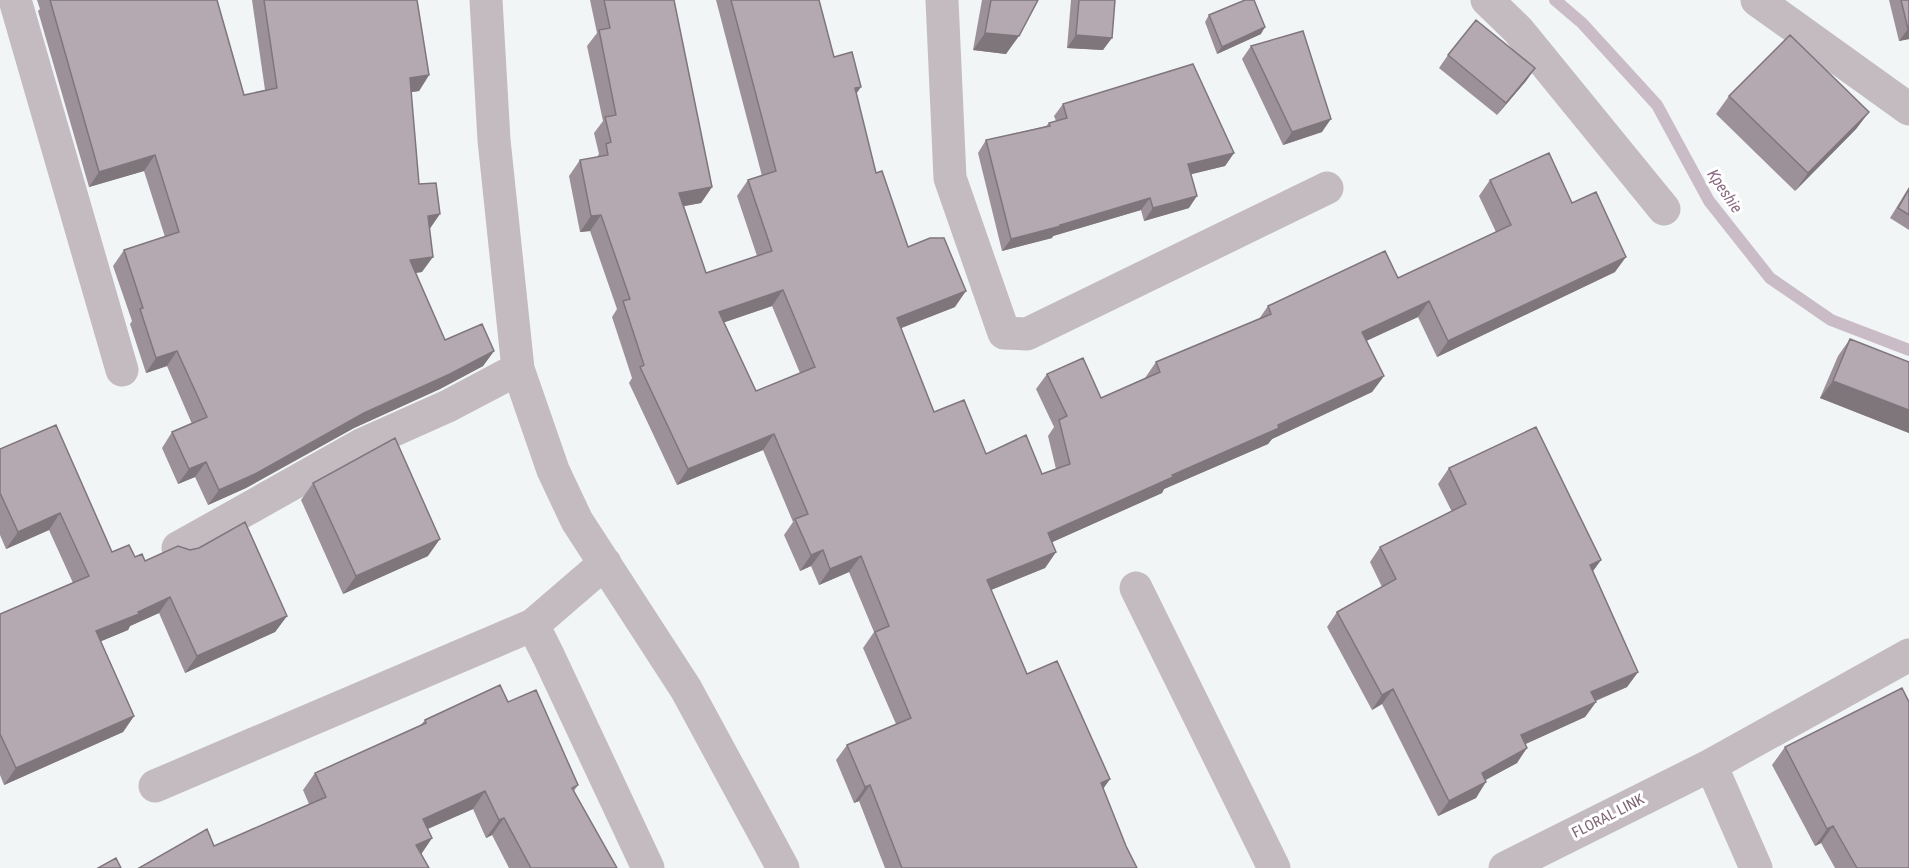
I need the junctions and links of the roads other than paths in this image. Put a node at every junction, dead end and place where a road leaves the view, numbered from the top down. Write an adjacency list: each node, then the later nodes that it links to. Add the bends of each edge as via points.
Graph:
1 (15, 0): 10 (street)
2 (486, 0): 9 (street, via 494,140)
3 (942, 0): 7 (street, via 950,178 1004,333 1027,334)
4 (1487, 0): 8 (street, via 1518,30)
5 (1757, 0): 6 (street)
6 (1909, 109)
7 (1327, 188)
8 (1664, 209)
9 (518, 369): 11 (street, via 363,444); 12 (street, via 554,470 577,521)
10 (122, 370)
11 (178, 548)
12 (605, 563): 14 (street); 19 (street, via 686,689)
13 (1136, 588): 20 (street)
14 (533, 626): 17 (street); 18 (street)
15 (1909, 655): 16 (street, FLORAL LINK)
16 (1712, 765): 21 (street, FLORAL LINK); 22 (street)
17 (155, 786)
18 (648, 868)
19 (783, 868)
20 (1274, 868)
21 (1505, 868)
22 (1756, 868)

